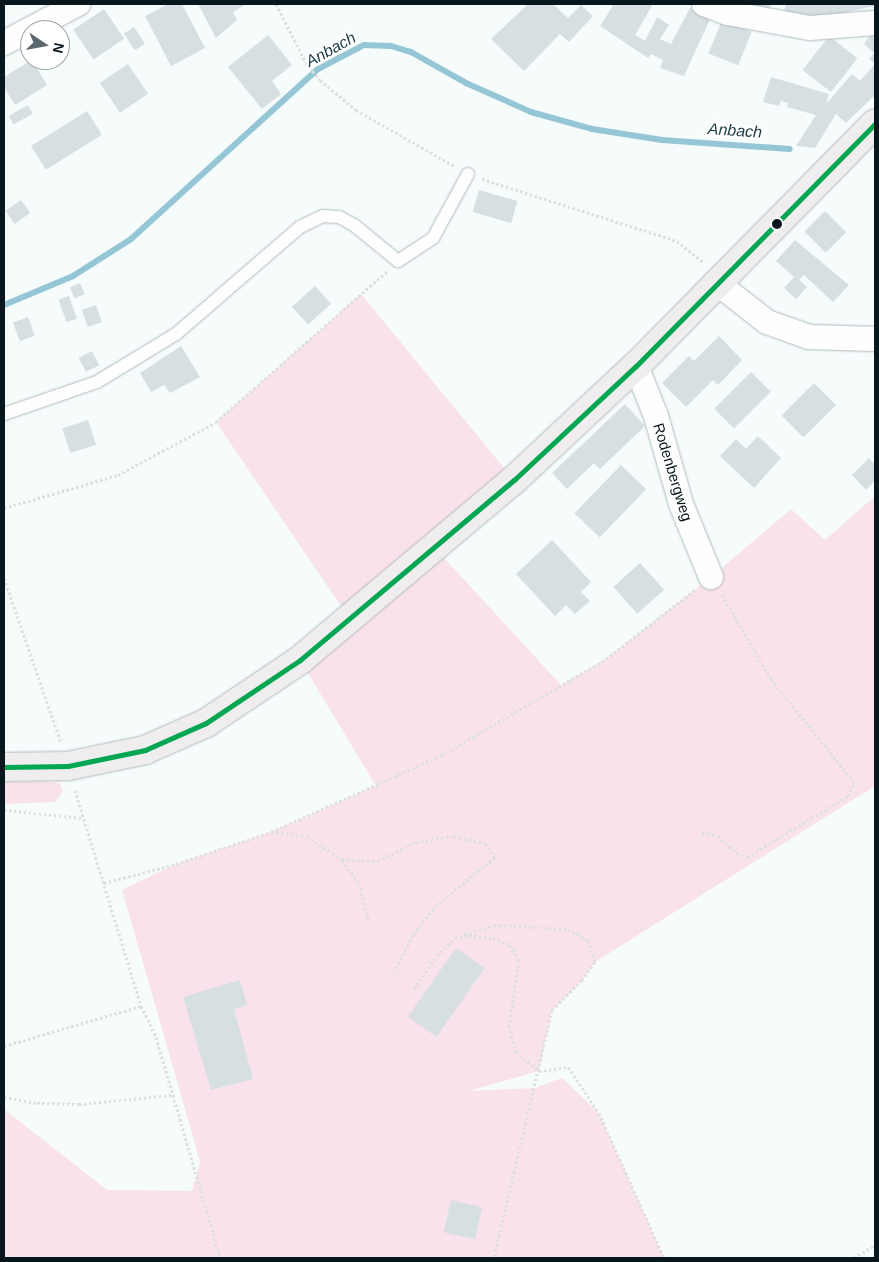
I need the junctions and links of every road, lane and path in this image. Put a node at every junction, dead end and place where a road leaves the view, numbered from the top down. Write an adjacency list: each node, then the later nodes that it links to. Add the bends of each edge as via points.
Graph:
1 (78, 4): 5 (street)
2 (276, 4): 7 (path, via 306,63 320,80 356,110)
3 (704, 4): 4 (street, via 728,13 810,28)
4 (875, 23)
5 (4, 43)
6 (875, 124): 9 (main road)
7 (468, 174): 8 (lane, via 434,238); 9 (path, via 677,241)
8 (398, 261): 12 (lane, via 354,225 340,217 323,216 300,227 176,334 97,382); 13 (path, via 216,422 118,475)
9 (719, 280): 10 (street, via 768,322 809,338); 11 (main road)
10 (875, 339)
11 (636, 366): 14 (street, Rodenbergweg, via 656,416 680,504); 16 (main road, via 514,480 300,660 206,723 144,750)
12 (4, 414)
13 (4, 508)
14 (711, 577): 20 (path, via 606,659 442,755); 21 (path, via 771,679 854,782 848,796 747,857 736,854 718,836)
15 (4, 578): 16 (path)
16 (68, 766): 17 (main road); 19 (path)
17 (4, 767)
18 (4, 810): 19 (path)
19 (84, 818): 23 (path)
20 (271, 832): 22 (path, via 307,836); 23 (path, via 176,864)
21 (702, 833)
22 (342, 860): 24 (path, via 358,883); 26 (path, via 378,861 416,842 454,836 485,843 495,857 436,905 413,935)
23 (104, 883): 28 (path)
24 (369, 923)
25 (463, 934): 27 (path, via 437,956); 30 (path, via 493,938 510,945 519,960 509,1026 516,1052); 30 (path, via 494,925 522,925 568,929 588,940 595,962 552,1010)
26 (394, 971)
27 (414, 989)
28 (141, 1006): 29 (path); 31 (path, via 156,1037)
29 (4, 1046)
30 (539, 1071): 35 (path); 36 (path, via 568,1067 598,1113)
31 (172, 1095): 32 (path, via 79,1104 37,1103); 34 (path)
32 (4, 1097)
33 (875, 1245): 37 (path)
34 (220, 1258)
35 (494, 1258)
36 (664, 1258)
37 (854, 1258)

